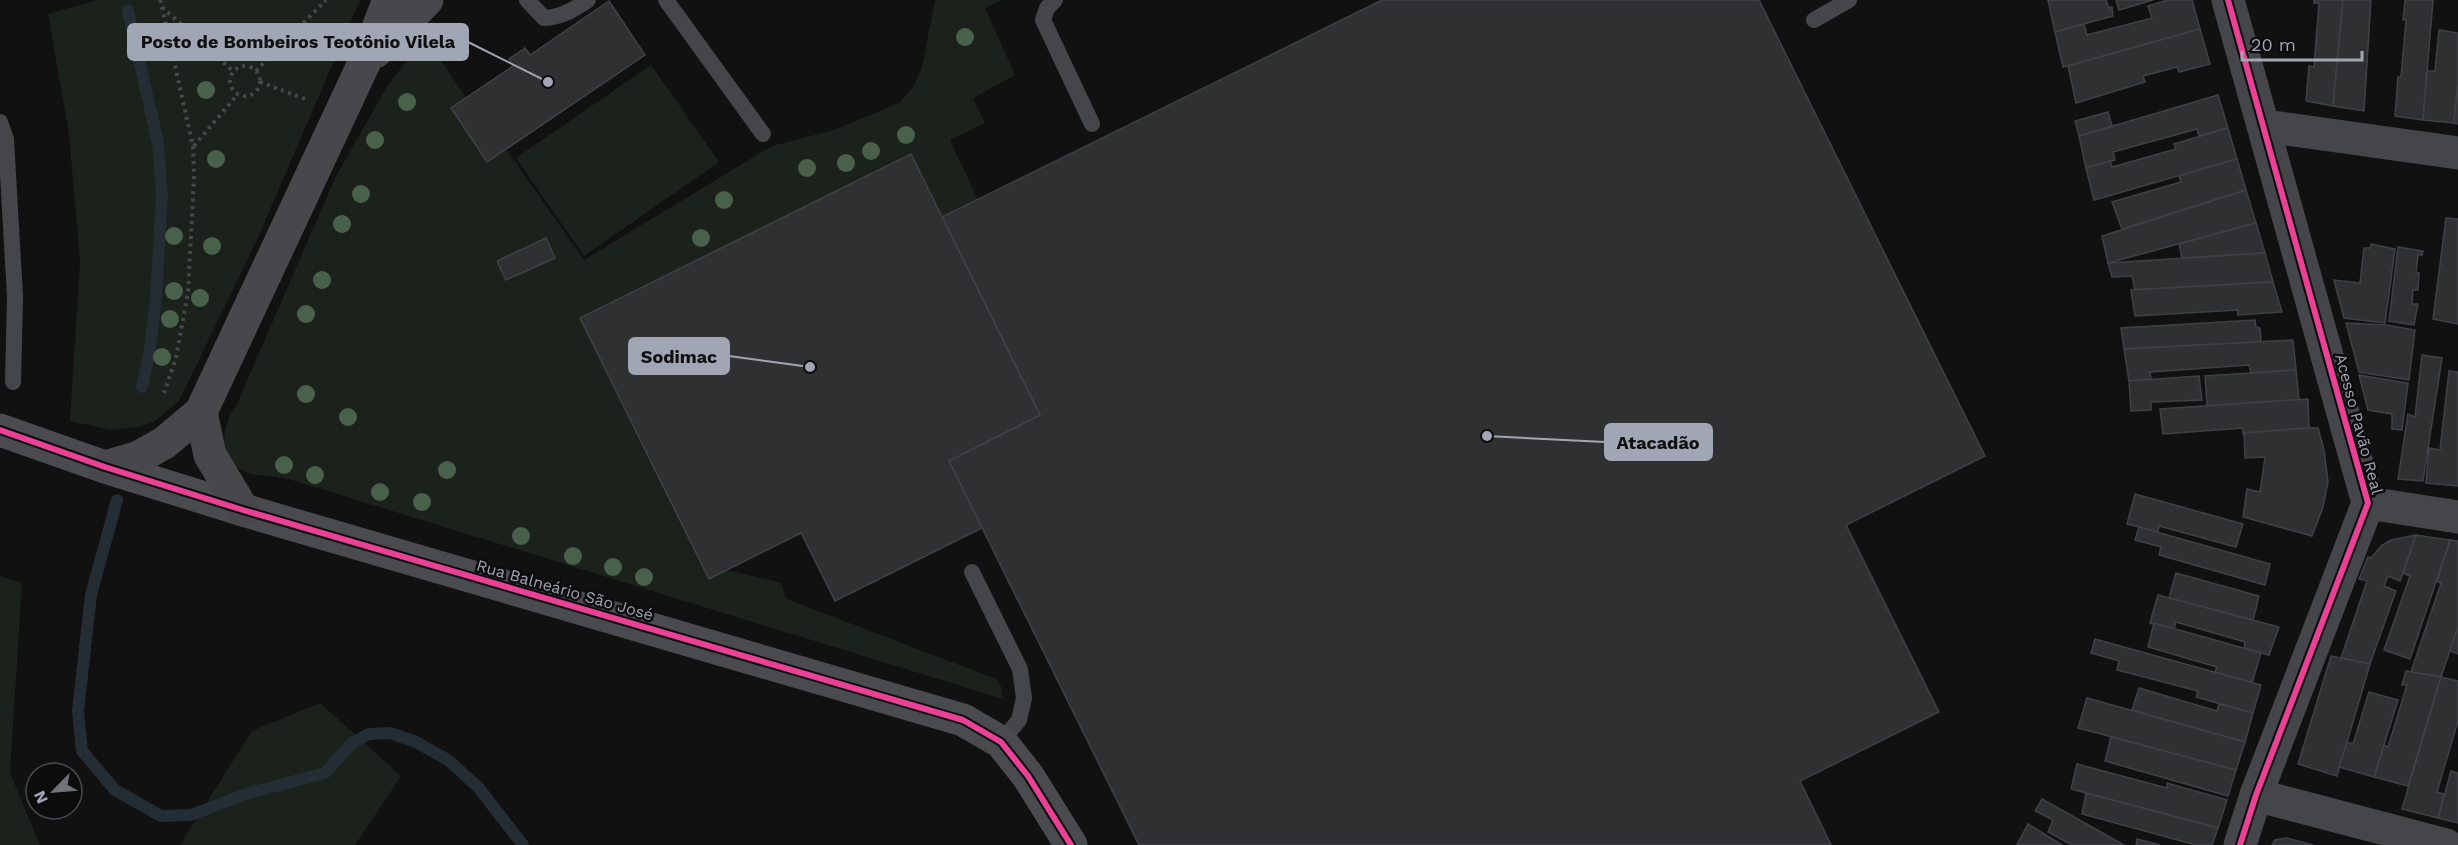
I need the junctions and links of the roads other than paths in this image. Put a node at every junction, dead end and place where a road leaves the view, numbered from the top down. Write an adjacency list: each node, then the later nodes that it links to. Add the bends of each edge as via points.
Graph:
1 (389, 0): 10 (main road)
2 (427, 0): 10 (main road)
3 (527, 0): 4 (lane, via 544,18 555,18)
4 (588, 0)
5 (666, 0): 14 (lane)
6 (1055, 0): 12 (lane, via 1043,20)
7 (1849, 0): 9 (lane)
8 (2228, 0): 13 (street, Acesso Pavão Real)
9 (1814, 20)
10 (365, 61): 17 (main road)
11 (0, 122): 16 (lane, via 6,139 15,297)
12 (1092, 124)
13 (2265, 126): 15 (street); 20 (street, Acesso Pavão Real)
14 (763, 134)
15 (2458, 153)
16 (13, 381)
17 (201, 412): 19 (main road, via 164,443 139,457); 21 (main road, via 210,455)
18 (0, 430): 19 (street, Rua Balneário São José)
19 (105, 467): 21 (street, Rua Balneário São José)
20 (2368, 503): 22 (street); 25 (street, Acesso Pavão Real)
21 (243, 510): 24 (street, Rua Balneário São José, via 963,720)
22 (2458, 517)
23 (972, 572): 24 (lane, via 1020,669 1024,698 1019,720)
24 (1001, 742): 26 (street, Rua Balneário São José, via 1028,776)
25 (2256, 795): 27 (street, Acesso Pavão Real); 28 (street)
26 (1071, 845)
27 (2240, 845)
28 (2446, 845)

